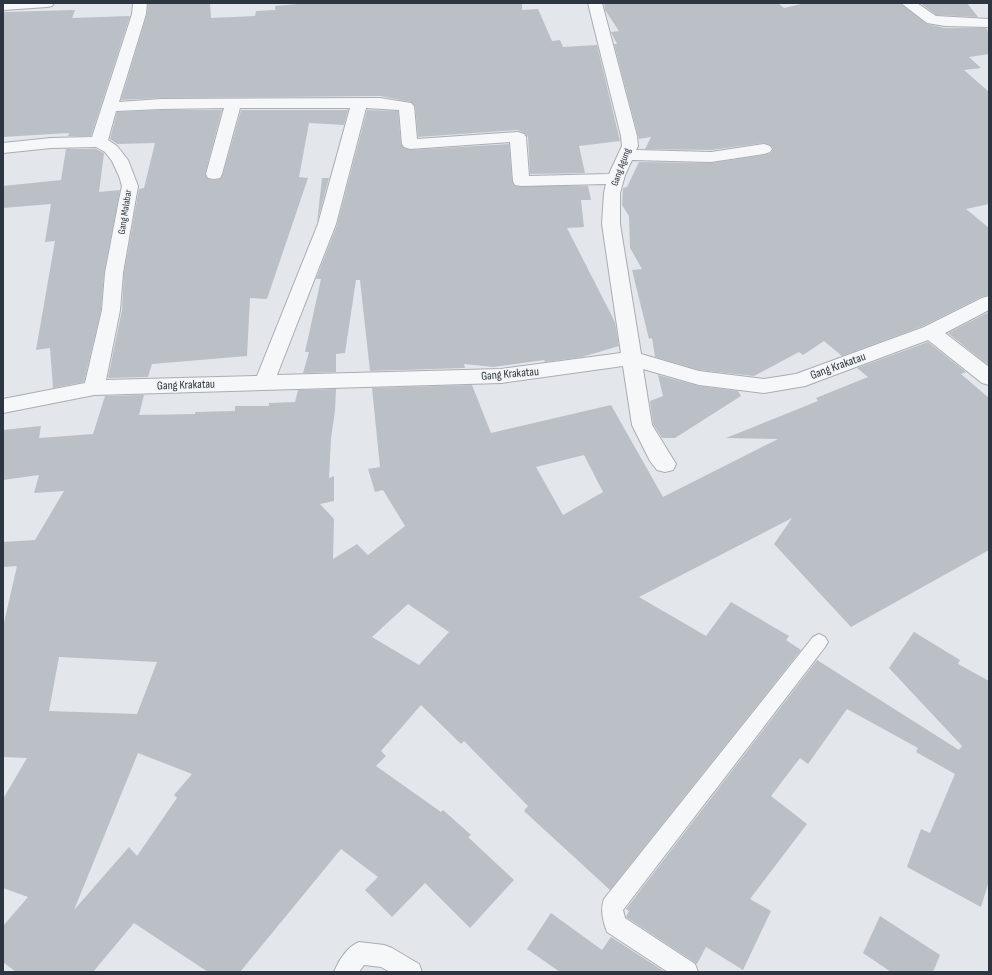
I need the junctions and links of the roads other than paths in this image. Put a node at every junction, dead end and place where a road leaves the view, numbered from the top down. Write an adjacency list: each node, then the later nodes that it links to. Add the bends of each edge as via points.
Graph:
1 (47, 3): 5 (street)
2 (140, 3): 9 (street, via 139,14)
3 (595, 3): 13 (street, Gang Agung, via 629,136 630,146)
4 (908, 3): 6 (street, via 932,20)
5 (3, 6)
6 (989, 23)
7 (233, 104): 8 (street); 9 (street); 14 (street)
8 (359, 104): 15 (street, via 406,106 410,144 518,137 521,181); 20 (street, via 327,224)
9 (110, 107): 10 (street)
10 (99, 142): 11 (street); 21 (street, Gang Malabar, via 111,149 120,160 130,186 114,274 111,310)
11 (3, 148)
12 (764, 149): 13 (street, via 711,158)
13 (627, 155): 15 (street, Gang Agung)
14 (214, 174)
15 (616, 179): 18 (street, Gang Agung, via 612,193 611,224)
16 (989, 302): 17 (street, Gang Krakatau)
17 (931, 332): 18 (street, Gang Krakatau, via 798,381 764,386 699,378); 19 (street)
18 (631, 358): 20 (street, Gang Krakatau, via 501,376); 23 (street, Gang Agung, via 642,425 658,455)
19 (989, 378)
20 (264, 382): 21 (street, Gang Krakatau)
21 (94, 388): 22 (street, Gang Krakatau)
22 (3, 406)
23 (666, 464)
24 (819, 642): 27 (lane, via 612,907 615,924)
25 (344, 972): 26 (lane, via 359,953 384,956)
26 (411, 972)
27 (687, 972)

